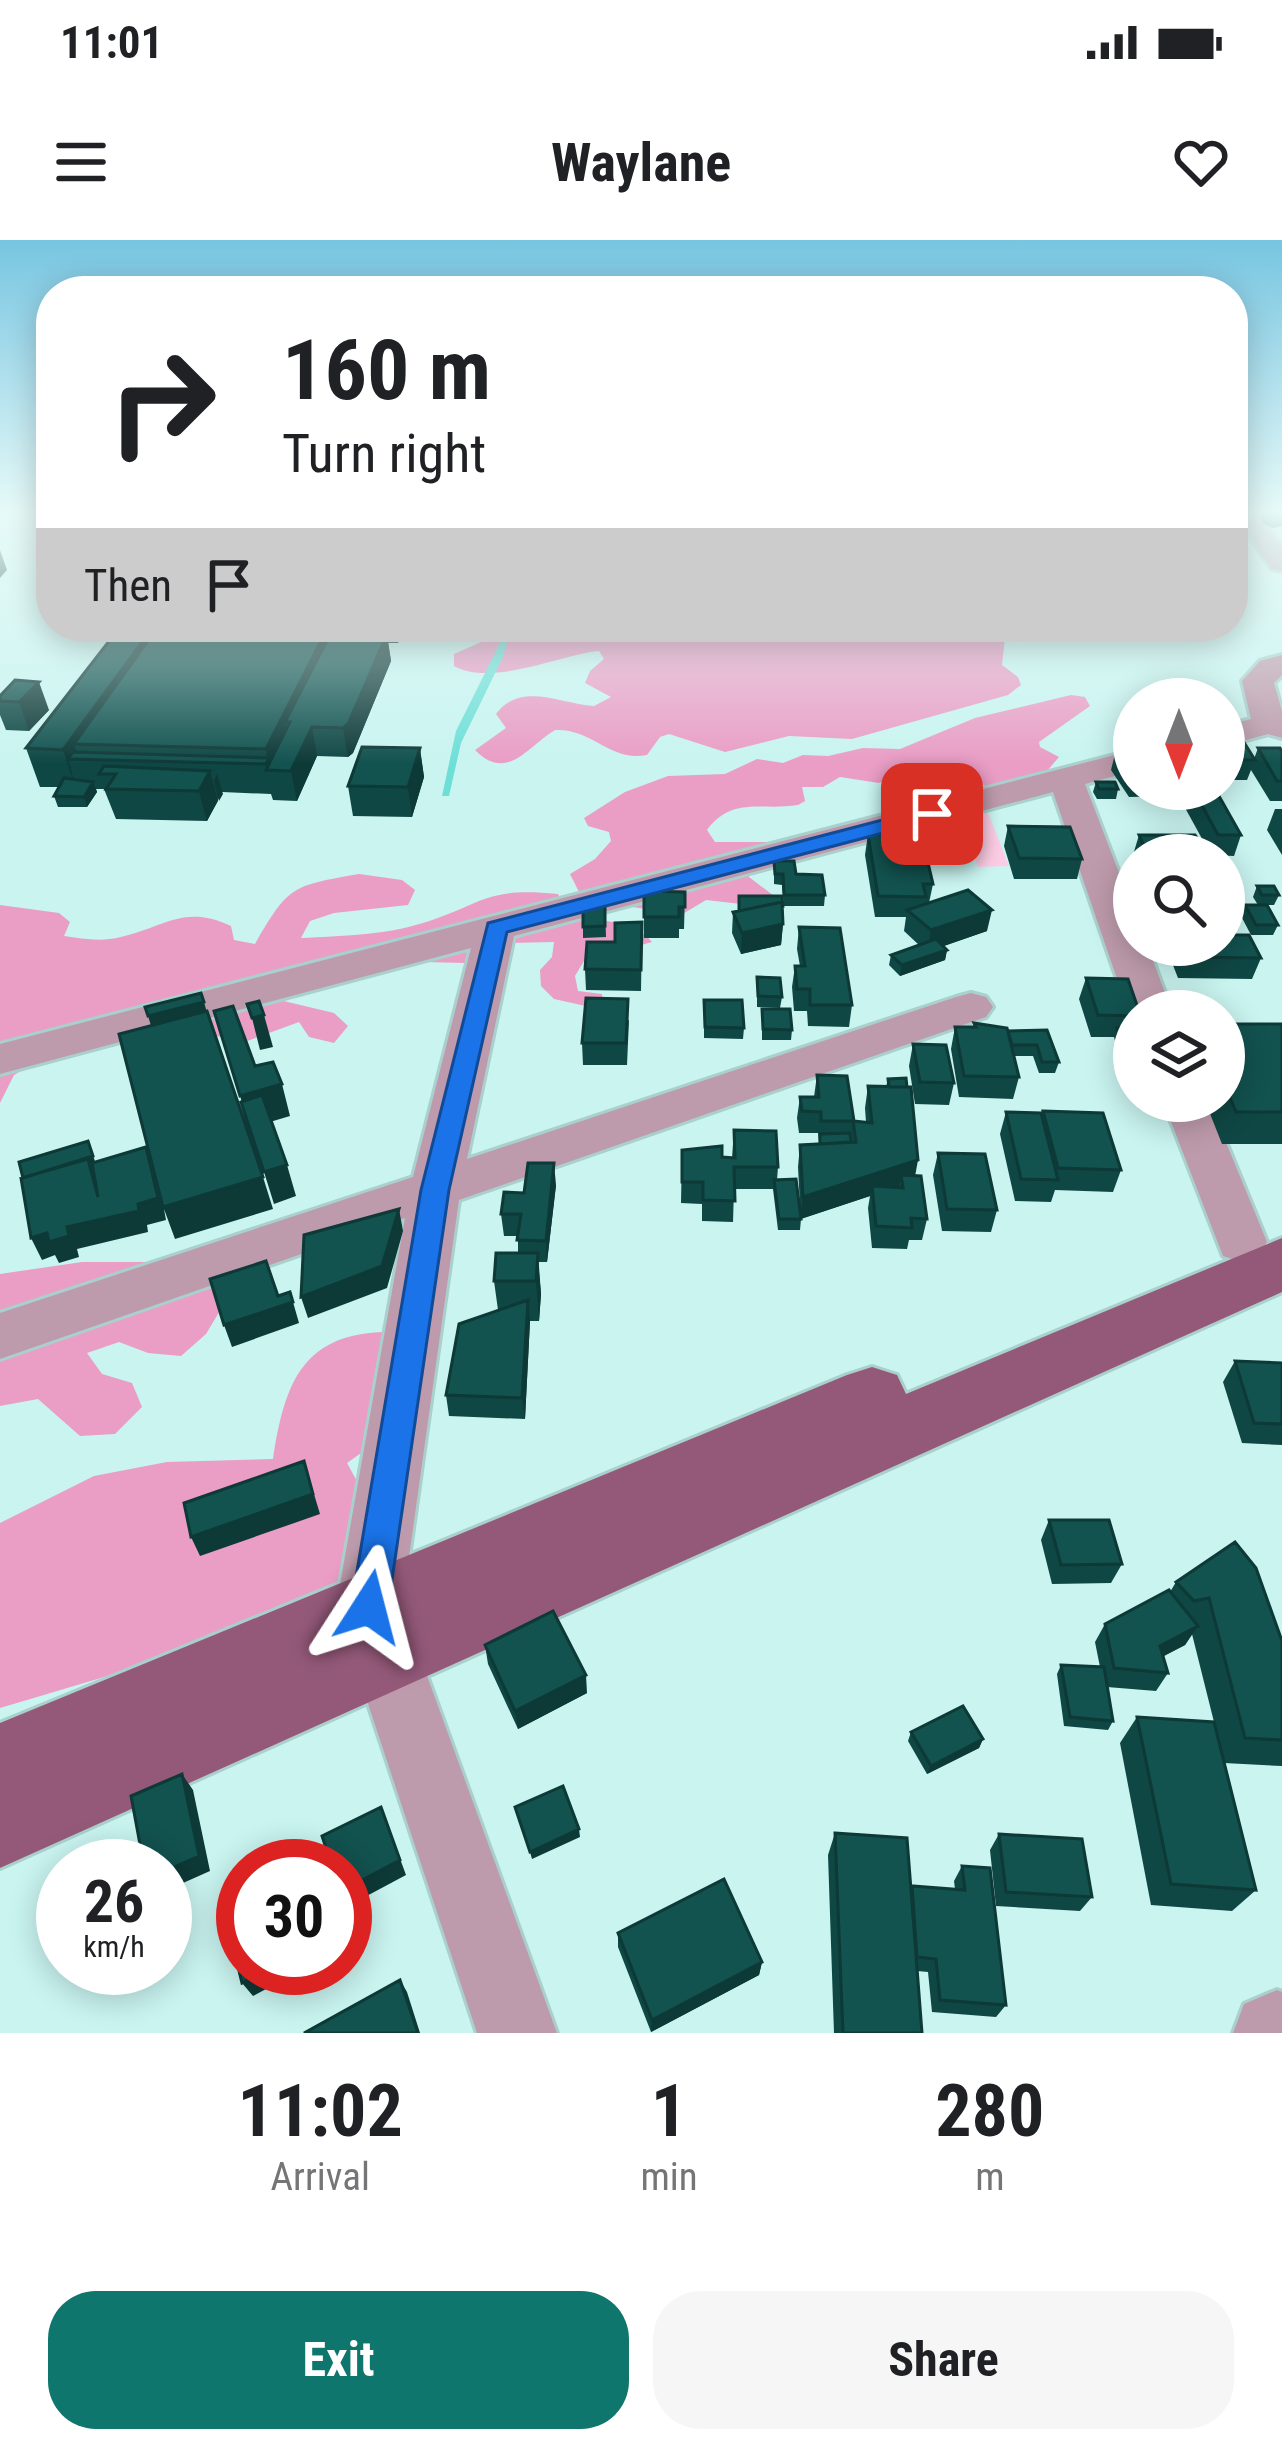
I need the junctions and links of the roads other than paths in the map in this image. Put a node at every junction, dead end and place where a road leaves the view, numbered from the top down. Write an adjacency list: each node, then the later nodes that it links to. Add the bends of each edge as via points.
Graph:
1 (1282, 664): 2 (street, via 1258,681)
2 (1275, 726): 3 (street)
3 (1245, 732)
4 (1113, 766): 5 (street)
5 (1066, 779): 6 (street); 7 (street)
6 (496, 928): 9 (street); 11 (street)
7 (1142, 990)
8 (971, 1007): 11 (street)
9 (0, 1059)
10 (1198, 1122): 12 (street)
11 (435, 1190): 13 (street); 14 (street)
12 (1268, 1244): 14 (main road)
13 (0, 1336)
14 (378, 1630): 15 (main road); 16 (main road); 17 (street)
15 (0, 1767)
16 (0, 1822)
17 (517, 2033)

